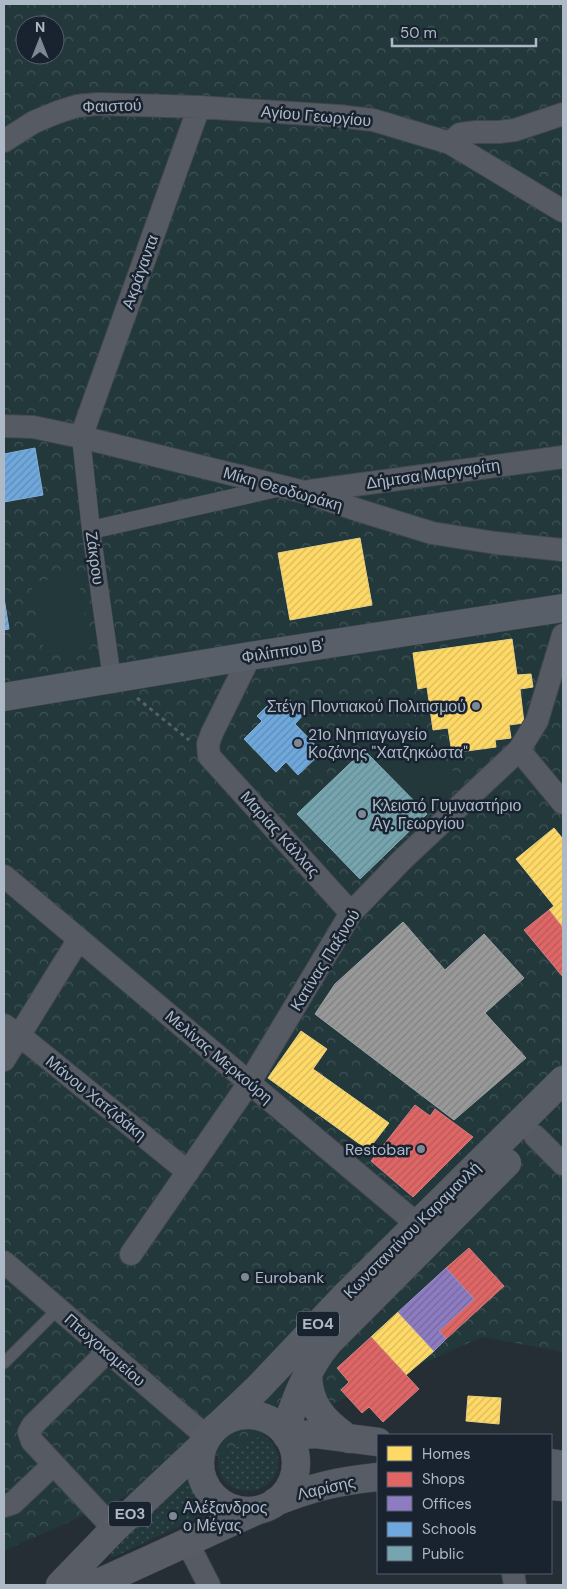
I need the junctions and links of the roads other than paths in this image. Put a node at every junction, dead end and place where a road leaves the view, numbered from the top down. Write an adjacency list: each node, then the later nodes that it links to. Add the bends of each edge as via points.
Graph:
1 (199, 107): 3 (street, Φαιστού, via 115,103 77,106 34,122); 4 (street, Αγίου Γεωργίου, via 374,120); 7 (street, Ακράγαντα)
2 (563, 114): 4 (street, via 515,130 460,134)
3 (4, 141)
4 (450, 143): 5 (street, Αγίου Γεωργίου)
5 (562, 213)
6 (4, 426): 7 (street, Μίκη Θεοδωράκη, via 33,427)
7 (81, 437): 9 (street, Μίκη Θεοδωράκη); 11 (street, Ζάκρου)
8 (563, 457): 10 (street, Δήμτσα Μαργαρίτη)
9 (282, 486): 10 (street, Μίκη Θεοδωράκη); 11 (street)
10 (304, 492): 12 (street, Μίκη Θεοδωράκη, via 432,533)
11 (91, 530): 16 (street, Ζάκρου)
12 (563, 550)
13 (563, 608): 15 (main road, Φιλίππου Β')
14 (563, 634): 18 (street, Κατίνας Παξινού, via 537,721)
15 (250, 656): 16 (main road, Φιλίππου Β'); 21 (street, Μαρίας Κάλλας, via 212,733 208,744 209,756)
16 (112, 679): 17 (main road, Φιλίππου Β')
17 (4, 697)
18 (519, 750): 19 (street); 21 (street, Κατίνας Παξινού, via 402,860)
19 (563, 803)
20 (4, 876): 22 (street, Μελίνας Μερκούρη)
21 (351, 913): 26 (street, Κατίνας Παξινού)
22 (79, 939): 23 (street); 26 (street, Μελίνας Μερκούρη)
23 (11, 1030): 24 (street); 30 (street, Μάνου Χατζιδάκη)
24 (4, 1060)
25 (563, 1080): 31 (main road, Κωνσταντίνου Καραμανλή / ΕΟ4)
26 (249, 1083): 30 (street, Κατίνας Παξινού); 31 (street, Μελίνας Μερκούρη)
27 (563, 1106): 28 (main road, Κωνσταντίνου Καραμανλή / ΕΟ4)
28 (535, 1136): 29 (street); 31 (main road, Κωνσταντίνου Καραμανλή / ΕΟ4)
29 (563, 1164)
30 (188, 1172): 32 (street, Κατίνας Παξινού)
31 (423, 1234): 37 (main road, Κωνσταντίνου Καραμανλή / ΕΟ4, via 329,1342); 39 (main road, Κωνσταντίνου Καραμανλή / ΕΟ4, via 347,1294)
32 (131, 1254)
33 (4, 1262): 34 (street, Πτωχοκομείου)
34 (58, 1308): 35 (street, Πτωχοκομείου); 36 (lane)
35 (107, 1352): 39 (street, Πτωχοκομείου); 42 (street, via 29,1432 32,1441)
36 (4, 1363)
37 (308, 1373): 38 (main road, Κωνσταντίνου Καραμανλή / ΕΟ4); 40 (main road, via 309,1391 319,1412 331,1426)
38 (286, 1434): 39 (main road, ΕΟ3, via 268,1419 249,1415 228,1419); 40 (main road); 45 (main road, via 295,1455 295,1471 283,1495)
39 (210, 1435): 45 (main road, via 200,1456 202,1479 207,1489 230,1507 246,1510); 46 (main road, ΕΟ3)
40 (349, 1438): 41 (main road)
41 (377, 1442)
42 (53, 1465): 44 (street, via 13,1503); 46 (street)
43 (377, 1477): 45 (main road, Λαρίσης, via 320,1486)
44 (4, 1506)
45 (266, 1506): 47 (main road, Λαρίσης)
46 (114, 1529): 48 (main road, ΕΟ3)
47 (187, 1542): 49 (main road, Λαρίσης); 50 (street)
48 (60, 1585)
49 (94, 1585)
50 (209, 1585)

